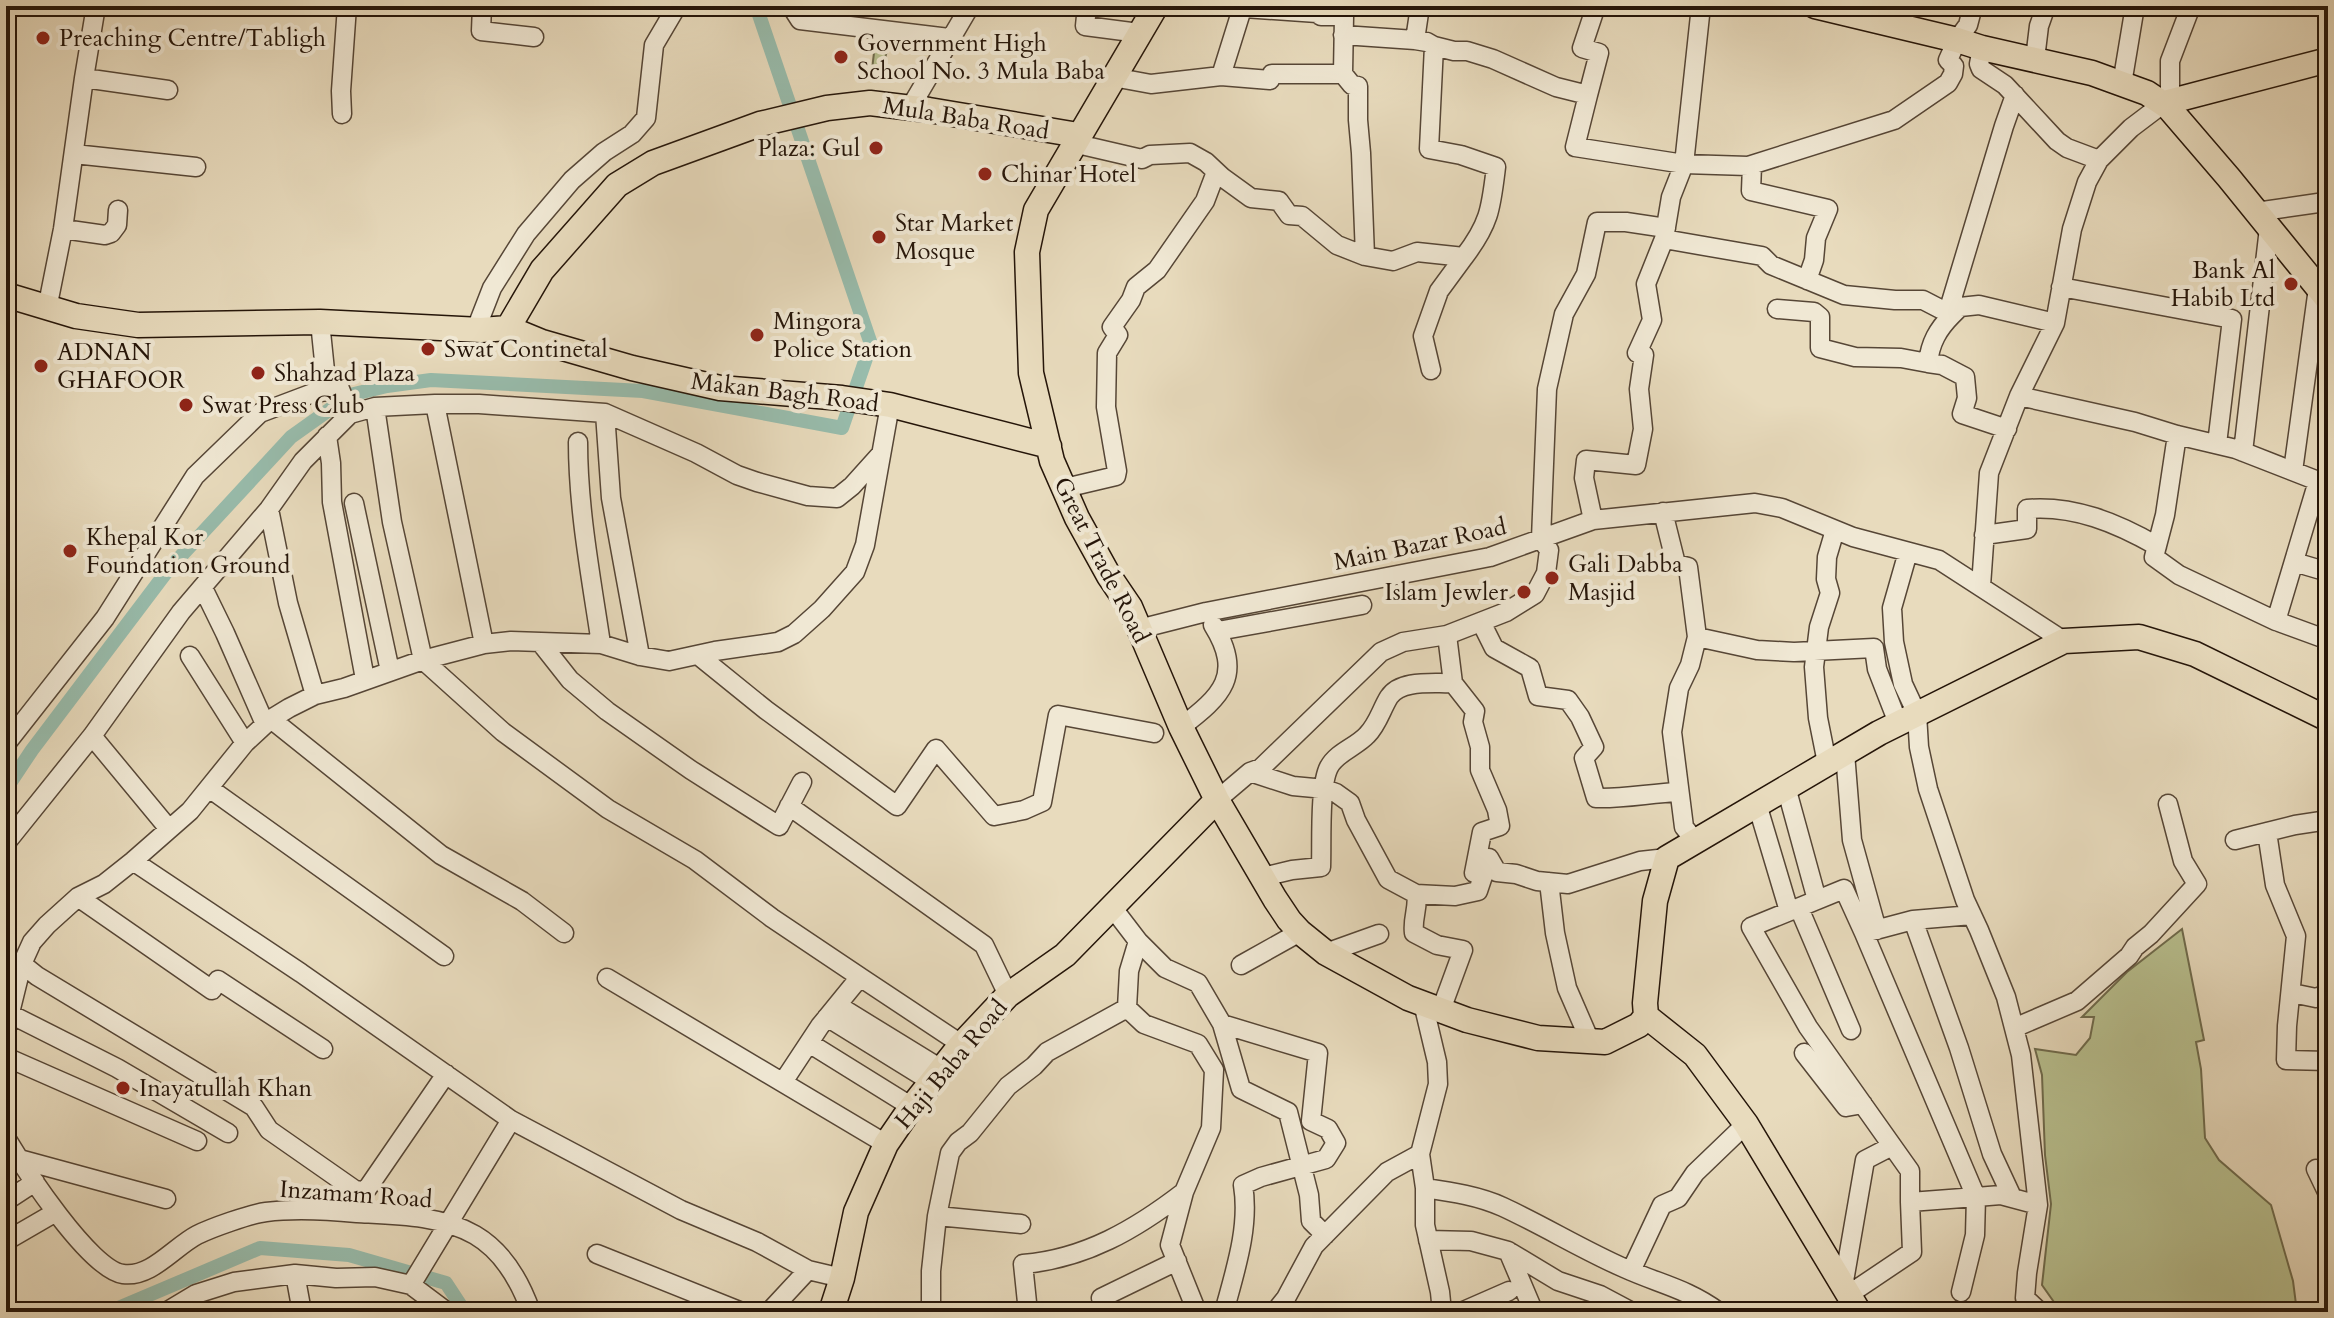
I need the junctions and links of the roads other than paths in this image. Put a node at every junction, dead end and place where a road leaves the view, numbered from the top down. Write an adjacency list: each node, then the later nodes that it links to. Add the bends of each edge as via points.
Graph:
1 (96, 6): 31 (street)
2 (347, 6): 38 (street)
3 (482, 6): 20 (street, via 481,31)
4 (677, 6): 63 (street, via 654,45 646,118 572,180 526,234 492,288)
5 (791, 6): 21 (street, via 800,20)
6 (970, 6): 21 (street)
7 (1087, 6): 18 (street, via 1085,26)
8 (1156, 6): 18 (main road, Great Trade Road)
9 (1416, 6): 22 (street)
10 (1596, 6): 34 (street, via 1582,48 1599,53)
11 (1701, 6): 42 (street)
12 (1817, 6): 23 (main road)
13 (1973, 6): 23 (street)
14 (2046, 6): 26 (street)
15 (2135, 6): 32 (street)
16 (2191, 6): 36 (street, via 2170,61 2170,90)
17 (1244, 7): 19 (street, via 1344,16); 29 (street)
18 (1139, 33): 30 (main road, Great Trade Road)
19 (1343, 35): 22 (street); 28 (street)
20 (534, 37)
21 (949, 38): 37 (street)
22 (1415, 40): 24 (street)
23 (1957, 40): 25 (main road); 43 (street, via 1948,60 1954,66 1948,83 1894,120)
24 (1434, 46): 34 (street, via 1493,59); 52 (street, via 1429,149 1496,167 1491,211)
25 (1982, 48): 26 (main road); 35 (street, via 1981,69)
26 (2035, 59): 32 (main road)
27 (2328, 60): 36 (main road)
28 (1343, 74): 29 (street, via 1272,74 1270,80); 51 (street, via 1358,86)
29 (1221, 76): 30 (street, via 1151,84)
30 (1113, 77): 39 (main road, Great Trade Road)
31 (84, 78): 33 (street); 40 (street)
32 (2122, 84): 36 (main road)
33 (168, 90)
34 (1588, 95): 42 (street, via 1575,147)
35 (2015, 95): 41 (street, via 2057,141); 59 (street)
36 (2164, 103): 41 (street); 48 (main road)
37 (910, 108): 39 (main road, Mula Baba Road); 62 (main road, Mula Baba Road, via 870,103 827,108 760,124 653,163 617,185 542,270)
38 (342, 114)
39 (1076, 139): 45 (street, via 1142,159 1190,153); 77 (main road, Great Trade Road, via 1036,210 1027,252 1031,373)
40 (74, 154): 44 (street); 49 (street)
41 (2099, 160): 54 (street, via 2072,229)
42 (1684, 164): 43 (street); 50 (street)
43 (1752, 165): 53 (street, via 1751,191 1828,209)
44 (196, 167)
45 (1216, 172): 51 (street, via 1251,198 1279,201 1289,215 1302,216 1337,245); 82 (street, via 1205,201 1157,270 1136,287 1112,327 1118,335 1107,353 1106,407 1116,476)
46 (2328, 203): 48 (street)
47 (118, 210): 49 (street, via 111,233)
48 (2262, 220): 55 (main road); 78 (street)
49 (63, 229): 57 (street)
50 (1665, 233): 53 (street, via 1762,256); 86 (street, via 1646,284 1652,320 1637,353 1644,355 1639,389 1643,429 1636,465 1586,460 1584,478); 89 (street, via 1626,222 1597,222 1586,274 1564,314 1547,389)
51 (1365, 256): 52 (street, via 1393,261 1417,252)
52 (1464, 257): 65 (street, via 1439,291 1423,336)
53 (1807, 280): 59 (street, via 1844,295 1923,300)
54 (2061, 287): 61 (street); 76 (street, via 2232,319)
55 (2323, 294): 80 (street)
56 (6, 298): 57 (main road); 60 (main road, via 78,321 138,329)
57 (47, 309): 60 (main road, via 138,325)
58 (1777, 309): 64 (street, via 1820,317 1820,348 1855,357)
59 (1950, 314): 61 (street, via 1979,305); 64 (street, via 1939,328)
60 (320, 323): 63 (main road, Makan Bagh Road); 67 (street)
61 (2055, 323): 66 (street)
62 (508, 328): 63 (main road, Makan Bagh Road); 69 (main road, Makan Bagh Road, via 632,368 720,388)
63 (476, 330)
64 (1928, 363): 72 (street, via 1965,377 1962,414)
65 (1431, 370)
66 (2019, 396): 72 (street); 73 (street)
67 (341, 402): 70 (street); 74 (street); 125 (street, via 313,393 260,413 195,476 105,618)
68 (435, 404): 70 (street); 71 (street); 107 (street)
69 (880, 404): 77 (main road, Makan Bagh Road); 79 (street)
70 (375, 407): 113 (street, via 392,522)
71 (605, 413): 79 (street, via 747,479 808,496 837,498); 112 (street, via 611,498)
72 (2007, 429): 88 (street, via 1989,473)
73 (2177, 435): 76 (street); 90 (street)
74 (327, 436): 84 (street); 115 (street, via 332,502)
75 (578, 442): 108 (street)
76 (2217, 444): 78 (street)
77 (1049, 446): 82 (main road, Great Trade Road)
78 (2243, 452): 80 (street)
79 (879, 456): 110 (street, via 865,545 855,572 822,609 778,642)
80 (2293, 471): 81 (street)
81 (2323, 481): 92 (street)
82 (1065, 488): 100 (main road, Great Trade Road)
83 (354, 503): 114 (street)
84 (269, 509): 95 (street); 117 (street, via 288,603)
85 (1663, 512): 86 (street, Main Bazar Road); 87 (street, Main Bazar Road, via 1755,503); 103 (street, via 1676,564 1688,567)
86 (1593, 520): 89 (street, Main Bazar Road)
87 (1835, 530): 91 (street, Main Bazar Road); 109 (street, via 1827,557 1830,593)
88 (1984, 535): 90 (street, via 2027,529 2027,509 2049,507 2125,527); 94 (street)
89 (1541, 539): 97 (street, Main Bazar Road, via 1479,560); 99 (street, via 1549,550 1546,573 1535,594)
90 (2157, 546): 98 (street, via 2154,557 2179,575)
91 (1908, 552): 94 (street, Main Bazar Road, via 1939,560); 118 (street, via 1892,608)
92 (2294, 562): 93 (street); 98 (street)
93 (2328, 572)
94 (1981, 586): 105 (street, Main Bazar Road)
95 (203, 588): 120 (street); 123 (street)
96 (1362, 605): 101 (street)
97 (1206, 612): 100 (street, Main Bazar Road); 101 (street)
98 (2276, 621): 104 (street)
99 (1481, 622): 102 (street); 132 (street, via 1494,648 1530,668 1538,696 1568,700 1580,717 1594,747 1584,758 1596,798)
100 (1139, 629): 121 (main road, Great Trade Road)
101 (1218, 631): 121 (street, via 1229,663 1223,687)
102 (1447, 635): 116 (street); 127 (street, via 1403,642 1381,652 1261,768)
103 (1697, 637): 109 (street, via 1757,650); 132 (street, via 1675,706 1672,732)
104 (2328, 640)
105 (2064, 641): 118 (main road); 119 (main road, via 2139,637 2167,645)
106 (540, 642): 107 (street); 108 (street); 136 (street, via 570,680 691,770 779,826)
107 (484, 644): 113 (street)
108 (601, 644): 112 (street)
109 (1816, 650): 118 (street, via 1874,648 1877,669); 126 (street, via 1818,718)
110 (698, 655): 112 (street, via 669,661); 122 (street, via 897,806 936,749 994,816 1042,802 1058,715)
111 (190, 656): 124 (street)
112 (640, 656)
113 (423, 660): 114 (street); 164 (street, via 503,732 608,809 695,860)
114 (390, 671): 115 (street)
115 (365, 679): 117 (street)
116 (1453, 683): 131 (street, via 1403,686 1390,695 1367,735 1329,768); 147 (street, via 1475,711 1480,770 1500,826 1482,832 1474,873)
117 (315, 695): 120 (street)
118 (1907, 718): 126 (main road); 153 (street)
119 (2328, 719)
120 (268, 722): 124 (street); 157 (street, via 441,855 522,901)
121 (1181, 727): 133 (main road, Great Trade Road)
122 (1154, 733)
123 (92, 736): 138 (street); 142 (street)
124 (245, 743): 130 (street)
125 (6, 744)
126 (1836, 758): 129 (main road); 155 (street)
127 (1250, 772): 131 (street, via 1293,786); 133 (street)
128 (802, 782): 136 (street)
129 (1786, 787): 134 (main road); 150 (street)
130 (209, 788): 138 (street); 161 (street)
131 (1325, 789): 145 (street, via 1321,867); 148 (street, via 1350,803 1388,879)
132 (1679, 792): 141 (street, via 1684,827)
133 (1217, 800): 145 (main road, Great Trade Road); 151 (main road, Haji Baba Road)
134 (1757, 804): 141 (main road); 152 (street)
135 (2168, 804): 175 (street, via 2183,861 2197,884 2129,956 2077,1001)
136 (789, 806): 168 (street, via 984,945)
137 (2328, 820): 139 (street)
138 (169, 829): 144 (street)
139 (2267, 832): 140 (street); 167 (street, via 2275,885 2296,936)
140 (2235, 840)
141 (1695, 841): 143 (main road)
142 (6, 843)
143 (1667, 858): 146 (street, via 1568,884); 172 (main road, via 1655,901)
144 (133, 861): 149 (street); 184 (street)
145 (1263, 877): 156 (main road, Great Trade Road)
146 (1549, 882): 147 (street, via 1497,872 1489,858); 177 (street, via 1567,988)
147 (1478, 891): 148 (street)
148 (1416, 894): 169 (street, via 1414,933 1463,950)
149 (78, 897): 162 (street, via 32,942); 180 (street, via 212,990 218,980)
150 (1817, 900): 152 (street); 155 (street, via 1844,889)
151 (1112, 907): 159 (street); 168 (main road, Haji Baba Road, via 1065,955)
152 (1794, 910): 176 (street); 187 (street, via 1751,927 1808,1027)
153 (1972, 915): 154 (street); 175 (street)
154 (1913, 920): 155 (street); 205 (street, via 1992,1154)
155 (1870, 931): 204 (street)
156 (1300, 932): 160 (main road, Great Trade Road); 163 (street)
157 (564, 933)
158 (1379, 934): 160 (street)
159 (1138, 941): 170 (street, via 1129,971); 174 (street, via 1165,968 1198,983)
160 (1326, 953): 169 (main road, Great Trade Road)
161 (444, 956)
162 (22, 964): 173 (street); 184 (street, via 254,1107 269,1130 355,1190 367,1189)
163 (1241, 965)
164 (860, 977): 171 (street); 179 (street)
165 (607, 978): 186 (street)
166 (2328, 991): 167 (street, via 2316,998)
167 (2292, 993): 183 (street, via 2286,1060)
168 (1008, 995): 179 (main road, Haji Baba Road)
169 (1432, 1006): 177 (main road, Great Trade Road, via 1538,1038); 196 (street, via 1438,1084)
170 (1127, 1008): 203 (street, via 1144,1024 1198,1044 1214,1070 1211,1128); 211 (street, via 1047,1052 1008,1086 950,1153)
171 (832, 1011): 178 (street); 185 (street)
172 (1646, 1016): 177 (main road, Great Trade Road, via 1605,1042); 190 (main road, via 1695,1055)
173 (8, 1021): 191 (street, via 117,1068)
174 (1222, 1024): 198 (street, via 1241,1089 1288,1112); 198 (street, via 1318,1053 1311,1121 1328,1129 1336,1143 1326,1159)
175 (2014, 1028): 209 (street)
176 (1851, 1030)
177 (1590, 1041)
178 (809, 1043): 186 (street); 188 (street)
179 (961, 1044): 185 (main road, Haji Baba Road)
180 (323, 1049)
181 (1804, 1053): 187 (street, via 1846,1107)
182 (6, 1057): 193 (street)
183 (2328, 1061)
184 (446, 1074): 189 (street)
185 (936, 1076): 188 (main road, Haji Baba Road)
186 (783, 1082): 194 (street)
187 (1863, 1104): 195 (street)
188 (912, 1107): 194 (main road, Haji Baba Road)
189 (511, 1120): 213 (street); 220 (street)
190 (1746, 1124): 221 (street, via 1695,1173 1678,1198 1662,1205); 228 (main road)
191 (228, 1133)
192 (6, 1138): 197 (street)
193 (197, 1141)
194 (886, 1144): 223 (main road, Haji Baba Road, via 856,1212)
195 (1892, 1146): 208 (street, via 1910,1171); 228 (street, via 1865,1160)
196 (1420, 1154): 201 (street); 214 (street, via 1387,1172)
197 (12, 1163): 200 (street); 206 (street)
198 (1302, 1164): 214 (street, via 1311,1221); 240 (street, via 1243,1185 1246,1206)
199 (2316, 1169): 202 (street)
200 (35, 1182): 207 (street); 210 (street)
201 (1425, 1188): 215 (street); 221 (street, via 1502,1206)
202 (2327, 1189)
203 (1184, 1192): 219 (street, via 1170,1245); 238 (street, via 1146,1221 1080,1253 1023,1264)
204 (1976, 1197): 205 (street); 208 (street); 226 (street, via 1975,1235)
205 (2012, 1197): 209 (street)
206 (166, 1199)
207 (6, 1201)
208 (1910, 1202): 228 (street, via 1912,1252)
209 (2038, 1205): 246 (street, via 2025,1298)
210 (56, 1212): 213 (street, Inzamam Road, via 104,1266 122,1274 140,1274 197,1235 263,1212 311,1209); 216 (street)
211 (937, 1216): 212 (street); 237 (street)
212 (1021, 1224)
213 (448, 1225): 224 (street); 233 (street, Inzamam Road, via 475,1235 504,1258)
214 (1325, 1235): 241 (street)
215 (1428, 1240): 217 (street, via 1471,1241); 242 (street)
216 (6, 1241)
217 (1508, 1251): 243 (street, via 1533,1310); 244 (street, via 1558,1281)
218 (597, 1254): 234 (street)
219 (1177, 1261): 227 (street); 239 (street)
220 (808, 1270): 223 (street); 235 (street)
221 (1631, 1271): 245 (street, via 1675,1287)
222 (295, 1274): 224 (street, via 375,1277); 230 (street, via 234,1282 196,1294); 231 (street)
223 (842, 1278): 236 (main road, Haji Baba Road)
224 (411, 1285): 232 (street)
225 (1509, 1291): 229 (street)
226 (1961, 1292)
227 (1101, 1298)
228 (1850, 1298)
229 (1464, 1311)
230 (166, 1312)
231 (302, 1312)
232 (447, 1312)
233 (531, 1312)
234 (742, 1312)
235 (769, 1312)
236 (831, 1312)
237 (931, 1312)
238 (1028, 1312)
239 (1197, 1312)
240 (1224, 1312)
241 (1275, 1312)
242 (1442, 1312)
243 (1542, 1312)
244 (1632, 1312)
245 (1719, 1312)
246 (2040, 1312)

